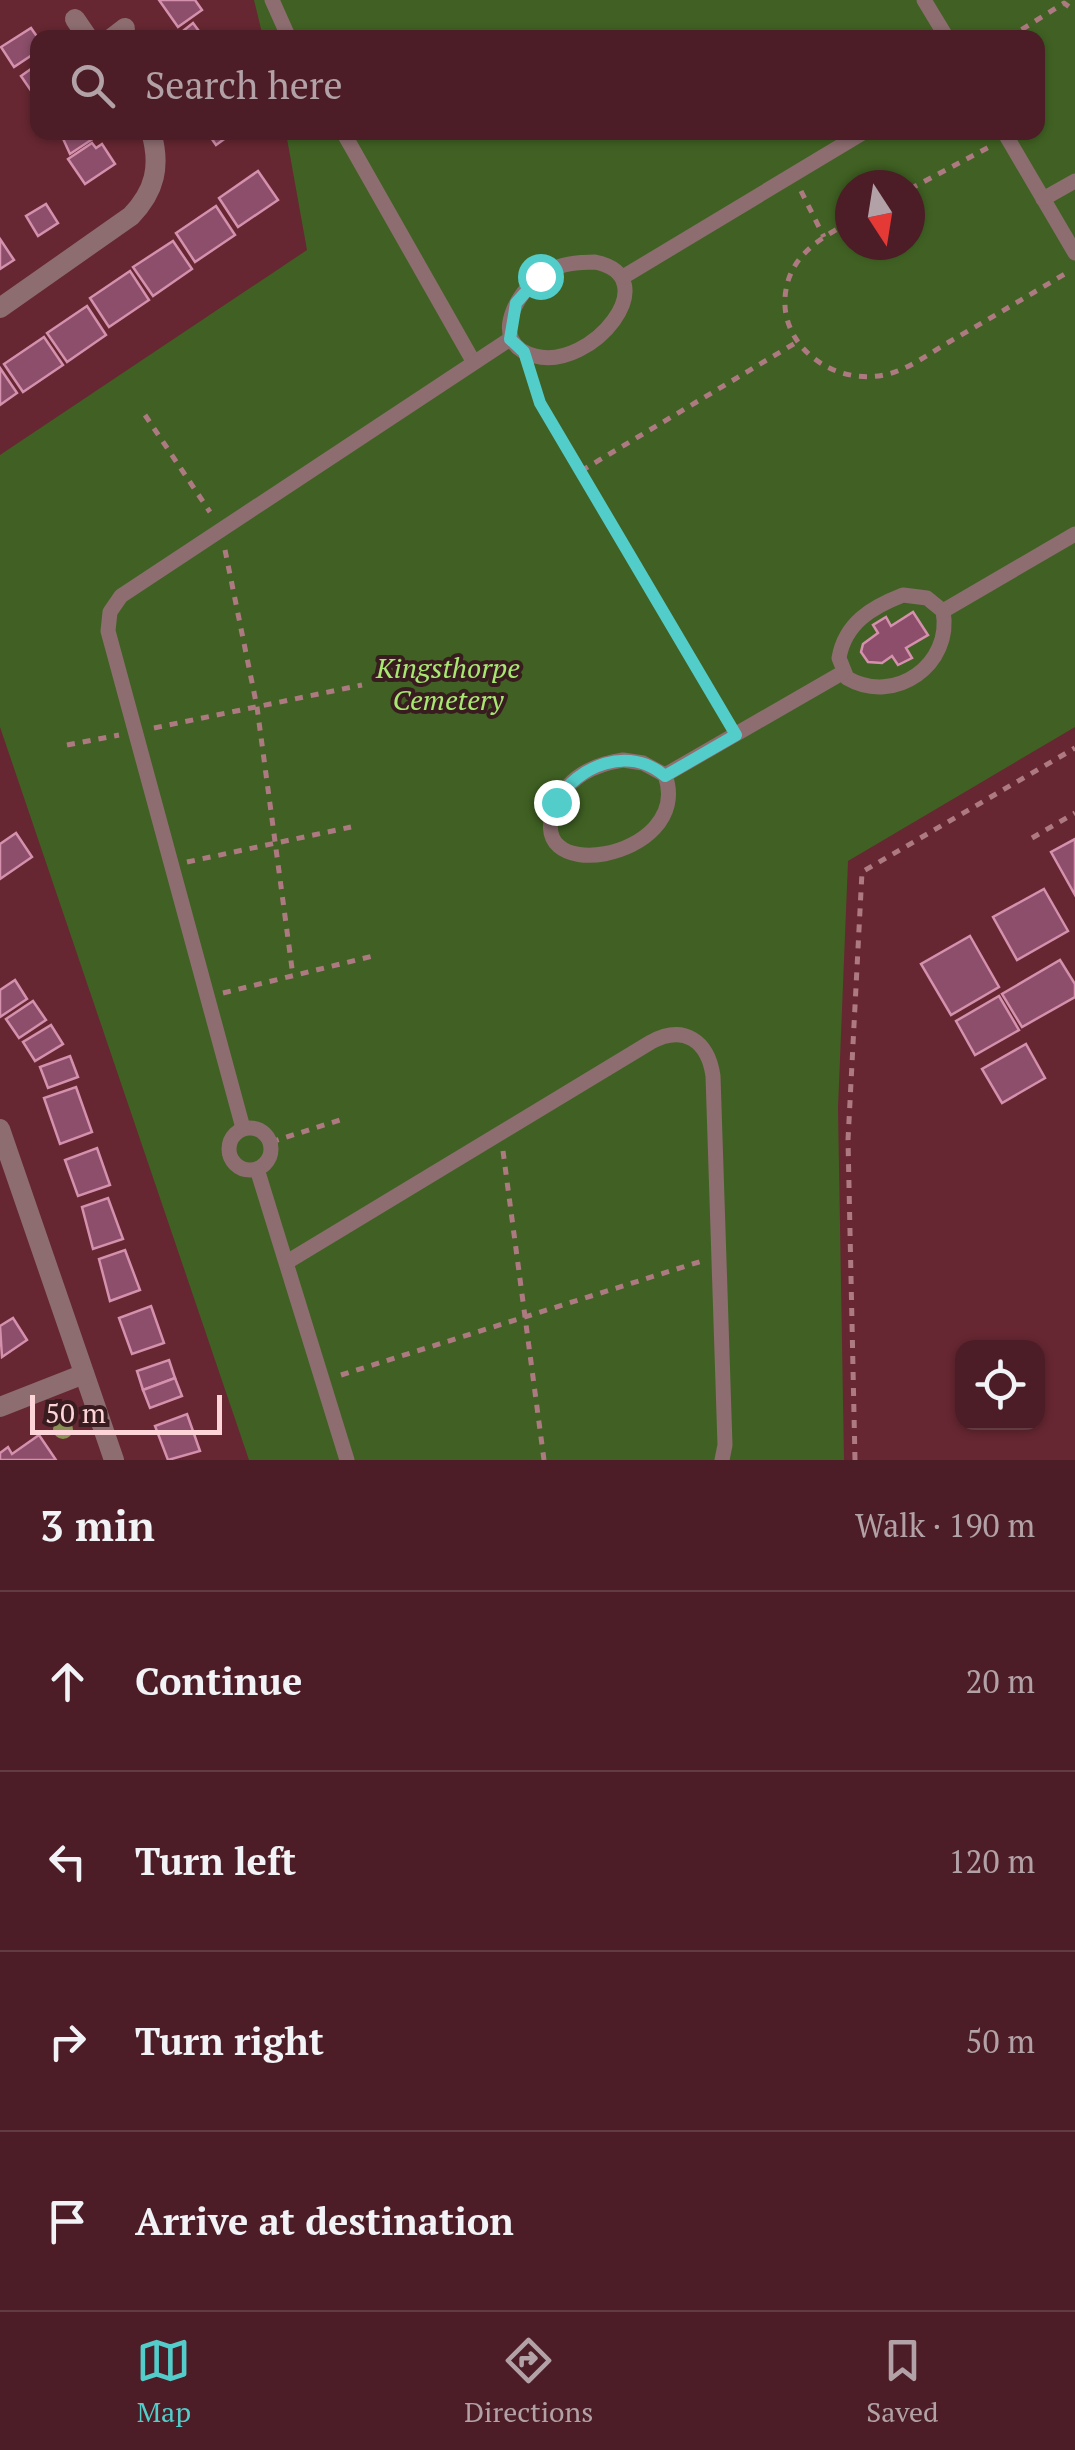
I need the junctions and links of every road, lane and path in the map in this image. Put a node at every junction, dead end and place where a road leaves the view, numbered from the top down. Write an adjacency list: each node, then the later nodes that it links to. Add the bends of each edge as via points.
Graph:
1 (272, 0): 6 (lane)
2 (924, 0): 7 (lane)
3 (1075, 11): 8 (path, via 1064,4)
4 (75, 20): 5 (street)
5 (82, 30)
6 (286, 30)
7 (941, 30)
8 (1021, 30)
9 (152, 140): 23 (street, via 156,172 145,202)
10 (348, 140): 27 (lane)
11 (851, 140): 14 (lane)
12 (996, 140): 15 (path)
13 (1008, 140): 17 (lane)
14 (794, 175): 19 (path); 22 (lane)
15 (925, 180)
16 (1075, 180): 17 (lane)
17 (1044, 200): 20 (lane)
18 (835, 231): 19 (path)
19 (824, 237): 25 (path, via 789,279)
20 (1075, 253)
21 (1075, 268): 25 (path, via 889,374 837,374)
22 (623, 277): 24 (lane, via 596,262 550,270 516,303); 26 (lane, via 618,315 596,340 557,357)
23 (0, 308)
24 (510, 339): 26 (lane); 27 (lane)
25 (797, 342): 29 (path)
26 (524, 352): 29 (path, via 540,403)
27 (473, 361): 30 (lane)
28 (145, 415): 30 (path)
29 (580, 471): 37 (path)
30 (220, 528): 35 (path); 36 (lane, via 121,596 110,612 108,632)
31 (1075, 534): 32 (lane)
32 (943, 611): 33 (lane, via 916,595 876,608 843,640); 33 (lane, via 942,647 913,677 878,687)
33 (842, 673): 37 (lane)
34 (362, 685): 35 (path)
35 (257, 706): 36 (path); 44 (path)
36 (134, 732): 38 (path); 45 (lane)
37 (736, 735): 40 (lane)
38 (67, 745)
39 (1075, 748): 66 (path, via 862,872 848,1140)
40 (665, 776): 40 (lane, via 665,805 630,846 586,858 556,842 556,802 590,768 633,761)
41 (1075, 813): 43 (path)
42 (350, 827): 44 (path)
43 (1032, 838)
44 (277, 843): 45 (path); 47 (path)
45 (170, 866): 48 (lane)
46 (372, 956): 47 (path)
47 (293, 976): 48 (path)
48 (206, 998): 50 (lane)
49 (342, 1119): 53 (path)
50 (243, 1128): 53 (lane, via 257,1128); 55 (lane, via 229,1145 231,1159)
51 (0, 1129): 54 (street)
52 (502, 1136): 56 (lane, via 660,1037 690,1036 711,1062); 57 (lane); 58 (path)
53 (270, 1142): 55 (lane, via 268,1162)
54 (5, 1161): 59 (street)
55 (257, 1170): 57 (lane)
56 (719, 1256): 58 (path); 65 (lane)
57 (287, 1262): 60 (lane)
58 (526, 1316): 60 (path); 64 (path)
59 (84, 1374): 61 (street); 62 (street)
60 (322, 1381): 63 (lane)
61 (0, 1407)
62 (114, 1460)
63 (347, 1460)
64 (544, 1460)
65 (722, 1460)
66 (855, 1460)

